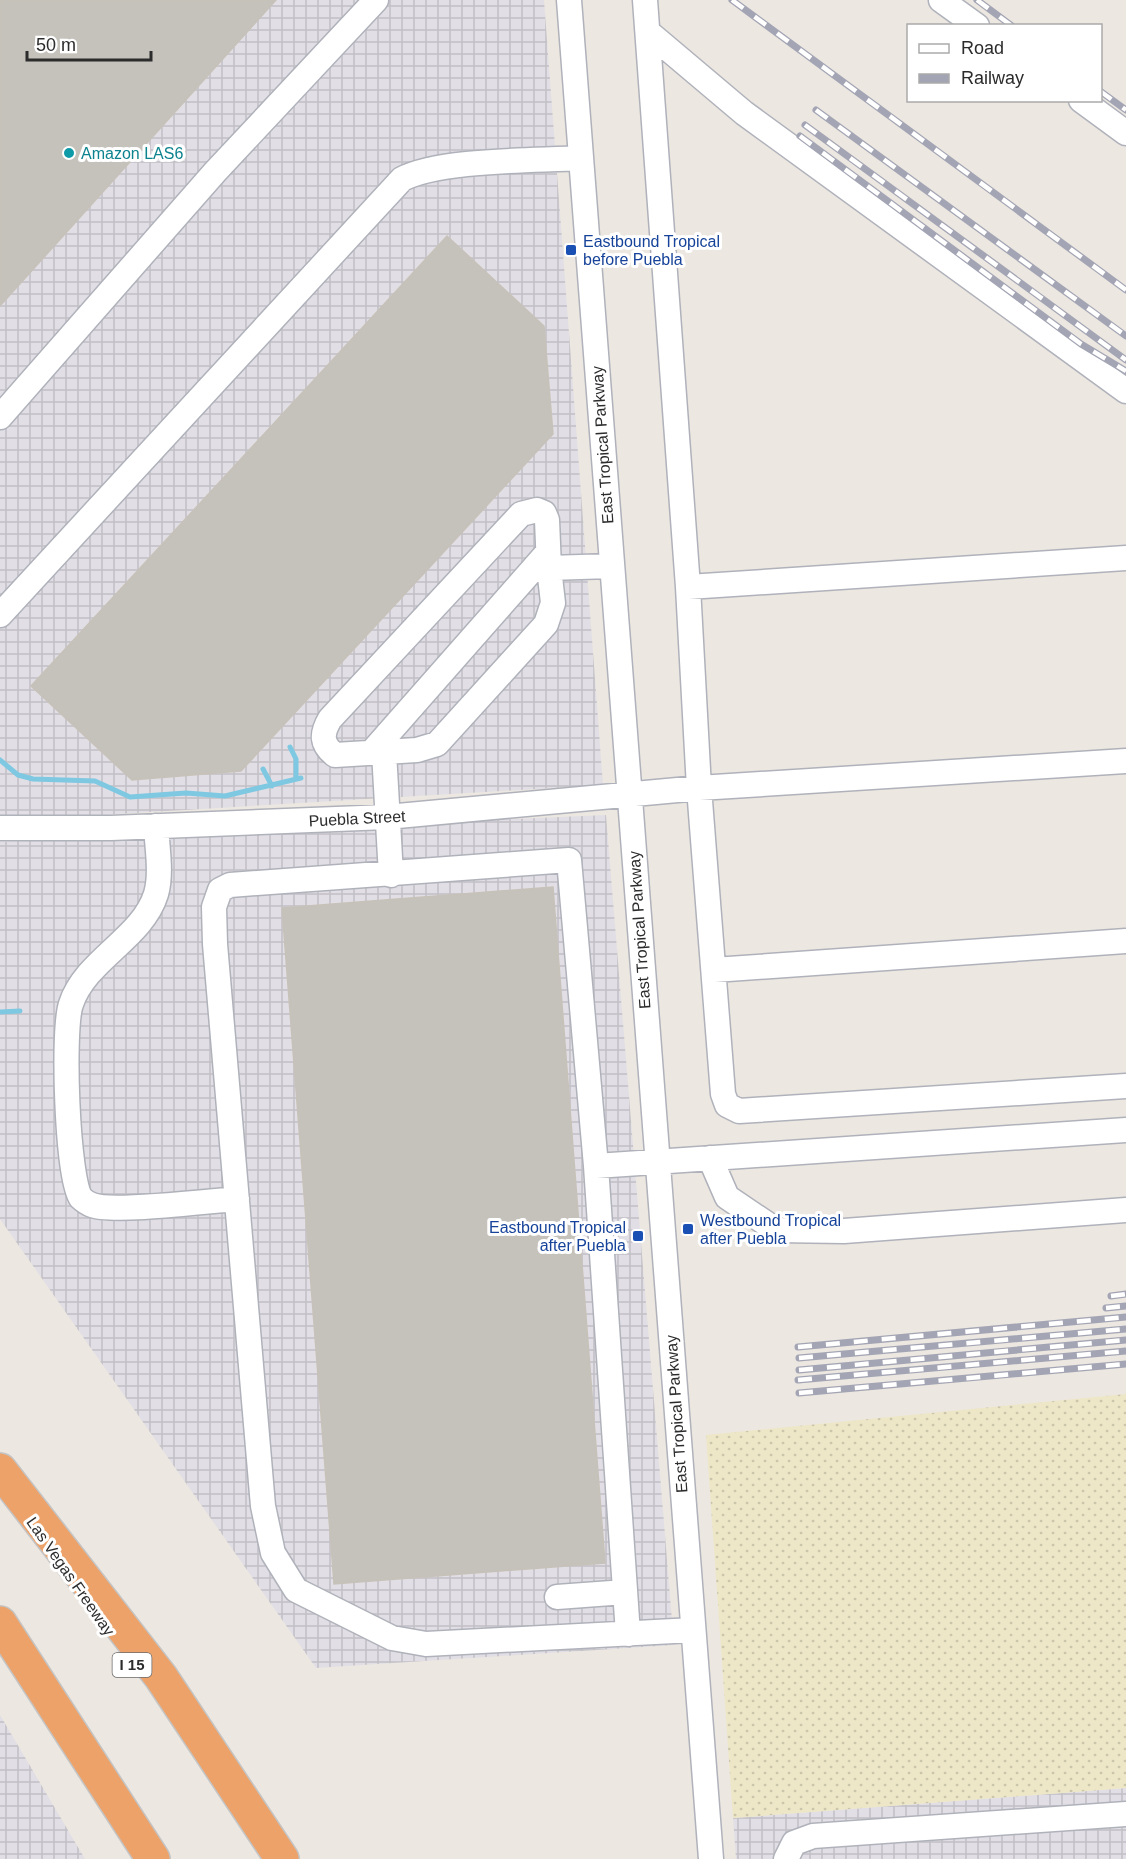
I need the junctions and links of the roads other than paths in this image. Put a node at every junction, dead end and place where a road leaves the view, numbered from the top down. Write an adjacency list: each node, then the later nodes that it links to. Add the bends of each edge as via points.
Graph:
1 (376, 0): 11 (street, via 215,172)
2 (569, 0): 9 (street, East Tropical Parkway)
3 (645, 0): 6 (street)
4 (941, 0): 5 (street)
5 (974, 24)
6 (648, 33): 10 (street, via 744,113); 15 (street)
7 (1084, 102): 8 (street)
8 (1126, 132)
9 (581, 158): 14 (street, East Tropical Parkway); 16 (street, via 444,167 415,172 402,179)
10 (1126, 391)
11 (0, 417)
12 (1126, 558): 15 (street)
13 (549, 560): 14 (street); 17 (street); 17 (street, via 554,603 546,624 437,744); 17 (street, via 544,513 537,510 521,514 324,729 323,740 335,755)
14 (611, 566): 20 (street, East Tropical Parkway)
15 (688, 587): 19 (street)
16 (0, 615)
17 (378, 753): 21 (street)
18 (1126, 760): 19 (street, Puebla Street)
19 (699, 788): 20 (street, Puebla Street); 26 (street)
20 (628, 796): 21 (street, Puebla Street); 30 (street, East Tropical Parkway)
21 (387, 817): 22 (street, Puebla Street); 24 (street)
22 (156, 826): 23 (street, Puebla Street); 32 (street, via 159,868 156,893 147,914 84,979 70,1004 66,1078 75,1182 81,1199 93,1206)
23 (0, 828)
24 (392, 875): 31 (street, via 569,861); 32 (street, via 230,885 220,890 214,908 215,944)
25 (1126, 941): 26 (street)
26 (714, 970): 27 (street, via 723,1094 727,1105 739,1110)
27 (1126, 1086)
28 (1126, 1130): 29 (street)
29 (710, 1158): 30 (street); 33 (street, via 727,1197 776,1230 844,1231)
30 (657, 1162): 31 (street); 38 (street, East Tropical Parkway)
31 (596, 1166): 35 (street)
32 (237, 1199): 39 (street, via 263,1506 273,1553 296,1590 392,1638 426,1644)
33 (1126, 1210)
34 (0, 1472): 42 (highway, Las Vegas Freeway / I 15); 43 (highway, via 161,1677)
35 (625, 1592): 36 (street); 39 (street)
36 (557, 1597)
37 (0, 1623): 41 (highway)
38 (693, 1630): 39 (street); 44 (street, East Tropical Parkway)
39 (628, 1634)
40 (1126, 1814): 45 (street, via 813,1836 794,1843)
41 (153, 1859)
42 (257, 1859)
43 (282, 1859)
44 (711, 1859)
45 (786, 1859)

